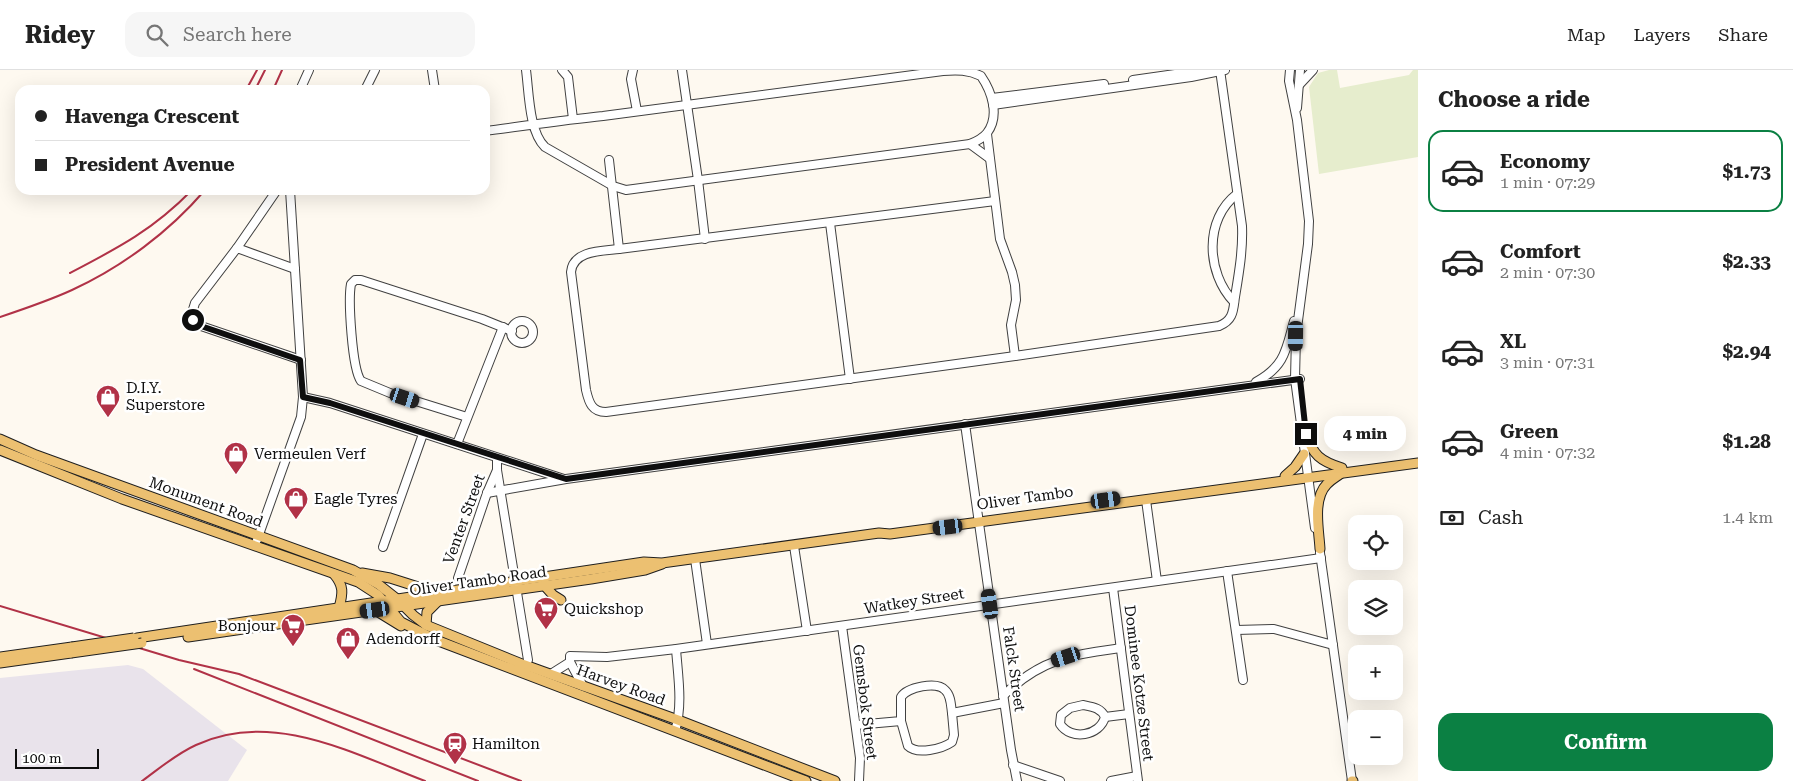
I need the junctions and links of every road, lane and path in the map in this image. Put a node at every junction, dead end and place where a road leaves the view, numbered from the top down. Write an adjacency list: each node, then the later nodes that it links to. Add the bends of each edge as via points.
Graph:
1 (309, 70): 15 (street)
2 (375, 70): 16 (street)
3 (432, 70): 17 (street)
4 (526, 70): 25 (street)
5 (562, 70): 23 (street, via 568,77)
6 (633, 70): 21 (street, via 631,79)
7 (682, 70): 20 (street)
8 (963, 70): 14 (street); 20 (street)
9 (1203, 70): 19 (street)
10 (1222, 70): 19 (street, via 1191,78); 34 (street)
11 (1290, 70): 24 (street)
12 (1300, 70): 18 (street)
13 (1313, 70): 18 (street)
14 (981, 73): 19 (street)
15 (302, 85)
16 (368, 85)
17 (434, 85)
18 (1298, 85): 24 (street)
19 (993, 102): 28 (street, via 992,119)
20 (687, 104): 21 (street); 32 (street)
21 (637, 111): 22 (street)
22 (603, 116): 23 (street); 26 (street)
23 (573, 119): 25 (street)
24 (1297, 120): 43 (street, via 1309,221)
25 (533, 124): 27 (street); 33 (street, via 538,140 545,147)
26 (604, 125)
27 (490, 129)
28 (986, 134): 29 (street); 30 (street)
29 (970, 144): 30 (street); 32 (street)
30 (989, 158): 37 (street)
31 (609, 160): 33 (street)
32 (698, 180): 33 (street, via 626,190); 39 (street)
33 (613, 186): 41 (street)
34 (1238, 194): 44 (street, via 1242,254); 44 (street, via 1229,200 1220,214 1212,246 1218,276)
35 (274, 195): 40 (street)
36 (290, 195): 42 (street)
37 (994, 201): 38 (street); 47 (street, via 1000,239 1014,285 1016,300 1011,325)
38 (830, 223): 39 (street); 49 (street)
39 (705, 238): 41 (street)
40 (237, 248): 42 (street); 48 (street, via 194,306 193,320 201,326)
41 (619, 249): 49 (street, via 583,255 572,267 586,390 591,405 597,411)
42 (295, 268): 48 (street)
43 (1301, 298): 50 (street, via 1296,336); 51 (street, via 1282,359 1272,372)
44 (1234, 302): 47 (street, via 1229,319 1219,326)
45 (503, 327): 46 (street); 53 (street); 53 (street, via 361,280 351,284 356,369 361,381)
46 (512, 331)
47 (1015, 356): 49 (street)
48 (300, 360): 52 (street)
49 (850, 378)
50 (1298, 379): 51 (street); 56 (street); 60 (street)
51 (1252, 384): 54 (street)
52 (303, 397): 55 (street); 74 (street, via 301,417)
53 (467, 417): 58 (street)
54 (965, 424): 68 (street); 72 (street, Falck Street)
55 (423, 434): 58 (street); 76 (street)
56 (1306, 434): 65 (main road, via 1318,456); 66 (street)
57 (0, 439): 74 (main road, Monument Road)
58 (457, 444): 61 (street)
59 (0, 450): 74 (main road, Monument Road, via 122,499)
60 (1304, 454): 66 (street); 67 (main road)
61 (497, 458): 64 (street); 68 (street)
62 (1418, 458): 65 (main road, Oliver Tambo)
63 (1418, 463): 65 (main road, Oliver Tambo)
64 (497, 470): 69 (street); 70 (street, Venter Street)
65 (1342, 470): 66 (main road, Oliver Tambo); 77 (main road, via 1320,496)
66 (1309, 475): 67 (main road, Oliver Tambo); 71 (main road, Oliver Tambo); 77 (street)
67 (1285, 476): 72 (main road, Oliver Tambo)
68 (566, 479): 69 (street)
69 (501, 490): 70 (street); 86 (street)
70 (487, 493): 83 (street, Venter Street)
71 (1146, 500): 72 (main road, Oliver Tambo); 85 (street)
72 (979, 520): 73 (main road, Oliver Tambo); 91 (street, Falck Street)
73 (879, 533): 75 (main road, Oliver Tambo Road)
74 (256, 541): 81 (main road, Monument Road); 82 (main road, Monument Road)
75 (794, 546): 78 (main road, Oliver Tambo Road); 98 (street)
76 (383, 547)
77 (1320, 553): 80 (street, Watkey Street); 102 (street)
78 (695, 559): 79 (main road, Oliver Tambo Road); 101 (street)
79 (662, 563): 84 (main road, Oliver Tambo Road, via 645,570); 86 (main road, Oliver Tambo Road, via 644,562)
80 (1227, 571): 85 (street, Watkey Street); 97 (street)
81 (360, 572): 89 (main road, via 390,578); 90 (main road, Monument Road)
82 (334, 573): 92 (main road, Monument Road, via 365,586); 93 (main road, via 343,590)
83 (458, 578)
84 (571, 582): 87 (main road, Oliver Tambo Road); 87 (main road, via 561,600)
85 (1156, 582): 88 (street, Watkey Street)
86 (515, 584): 87 (main road, Oliver Tambo Road); 89 (main road, Oliver Tambo Road); 110 (street, via 528,660)
87 (544, 585)
88 (1113, 588): 91 (street, Watkey Street); 103 (street, Dominee Kotze Street)
89 (438, 596): 90 (main road, Oliver Tambo Road); 95 (main road, via 427,612)
90 (400, 602): 92 (main road, Oliver Tambo Road); 95 (main road, Harvey Road)
91 (990, 604): 96 (street, Watkey Street); 114 (street, Falck Street)
92 (386, 605): 93 (main road, Oliver Tambo Road); 94 (main road, Oliver Tambo Road); 99 (main road, Harvey Road, via 404,624)
93 (338, 608): 100 (main road, Oliver Tambo Road)
94 (375, 610): 99 (main road, via 399,626); 100 (main road, Oliver Tambo Road)
95 (426, 625): 104 (main road, Harvey Road)
96 (842, 626): 98 (street, Watkey Street); 120 (street, Gemsbok Street)
97 (1236, 630): 102 (street, via 1274,629); 112 (street)
98 (807, 631): 101 (street, Watkey Street)
99 (436, 640): 104 (main road, Harvey Road)
100 (140, 641): 106 (main road, Oliver Tambo Road, bridge)
101 (707, 644): 105 (street, Watkey Street)
102 (1333, 645): 131 (street)
103 (1121, 648): 114 (street, via 1051,662 1023,678); 116 (street, Dominee Kotze Street)
104 (472, 649): 110 (main road, Harvey Road)
105 (676, 649): 108 (street, Watkey Street); 118 (street)
106 (72, 650): 107 (main road, Oliver Tambo Road); 109 (main road, Oliver Tambo Road)
107 (0, 657)
108 (570, 659): 111 (street); 113 (street)
109 (0, 664)
110 (524, 669): 111 (main road, Harvey Road); 121 (main road, Harvey Road)
111 (551, 674): 113 (main road, Harvey Road)
112 (1243, 680)
113 (583, 686): 118 (main road, Harvey Road)
114 (1004, 699): 115 (street); 122 (street, Falck Street)
115 (952, 713): 119 (street, via 944,688 935,685 908,689 901,697); 119 (street, via 952,742 921,750 908,746)
116 (1129, 714): 117 (street); 123 (street, Dominee Kotze Street)
117 (1105, 717): 117 (street, via 1099,709 1083,705 1064,711 1060,719 1063,729 1078,735 1096,730)
118 (678, 720): 121 (street); 125 (main road, Harvey Road)
119 (902, 721): 120 (street)
120 (856, 725): 126 (street, Gemsbok Street)
121 (675, 731): 124 (main road, Harvey Road)
122 (1014, 767): 127 (street, Falck Street); 128 (street, Falck Street); 129 (street)
123 (1138, 779): 130 (street)
124 (806, 781)
125 (835, 781)
126 (859, 781)
127 (1012, 781)
128 (1017, 781)
129 (1060, 781)
130 (1111, 781)
131 (1352, 781)

